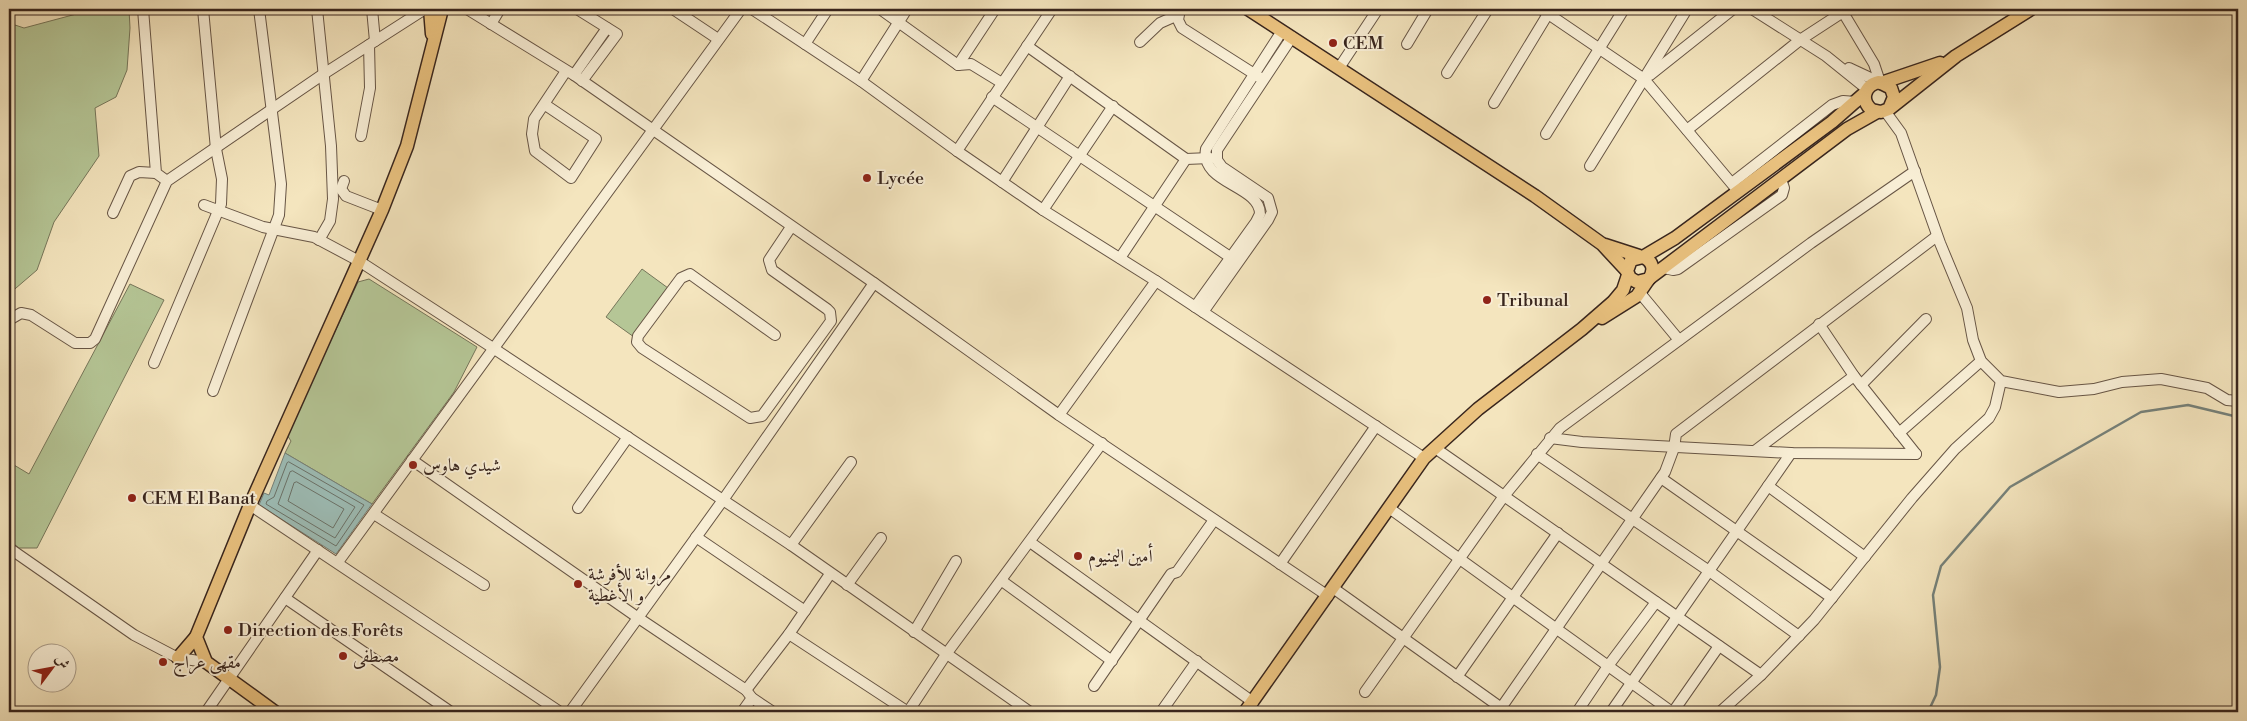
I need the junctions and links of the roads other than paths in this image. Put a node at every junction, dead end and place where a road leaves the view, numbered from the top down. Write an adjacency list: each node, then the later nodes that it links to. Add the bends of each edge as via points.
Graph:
1 (143, 9): 80 (street)
2 (203, 9): 72 (street)
3 (259, 9): 65 (street)
4 (317, 9): 52 (street)
5 (372, 9): 40 (street)
6 (425, 9): 40 (street)
7 (431, 9): 8 (main road); 41 (main road)
8 (442, 9): 41 (main road)
9 (468, 9): 35 (street)
10 (500, 9): 35 (street)
11 (577, 9): 53 (street, via 607,28)
12 (673, 9): 37 (street)
13 (741, 9): 37 (street)
14 (752, 9): 42 (street)
15 (828, 9): 42 (street)
16 (880, 9): 34 (street)
17 (907, 9): 34 (street)
18 (995, 9): 48 (street)
19 (1052, 9): 44 (street)
20 (1248, 9): 36 (main road)
21 (1378, 9): 49 (street)
22 (1428, 9): 43 (street)
23 (1488, 9): 51 (street)
24 (1624, 9): 45 (street)
25 (1687, 9): 55 (street)
26 (1733, 9): 55 (street)
27 (1752, 9): 33 (street)
28 (1761, 9): 33 (street)
29 (2031, 9): 47 (main road)
30 (1547, 10): 45 (street); 62 (street)
31 (1842, 10): 38 (street); 58 (street, via 1874,64)
32 (1179, 12): 39 (street, via 1160,23); 50 (street, via 1182,28)
33 (1768, 20): 38 (street)
34 (898, 22): 48 (street); 56 (street)
35 (491, 24): 53 (street)
36 (1287, 34): 49 (main road); 50 (street); 57 (street)
37 (718, 39): 69 (street)
38 (1800, 40): 46 (street); 68 (street)
39 (1140, 42)
40 (372, 43): 52 (street); 71 (street, via 370,88)
41 (433, 44): 87 (main road, via 406,146)
42 (805, 44): 56 (street)
43 (1407, 44)
44 (1027, 46): 54 (street); 59 (street)
45 (1600, 48): 55 (street); 70 (street)
46 (1826, 56): 58 (street); 60 (street)
47 (1956, 56): 58 (main road, via 1926,69); 66 (main road)
48 (958, 65): 59 (street, via 971,64)
49 (1340, 68): 95 (main road)
50 (1254, 73): 57 (street); 76 (street, via 1207,145)
51 (1448, 73)
52 (322, 75): 65 (street); 94 (street, via 331,146 333,199 330,221)
53 (574, 76): 63 (street); 69 (street)
54 (1070, 76): 64 (street); 67 (street)
55 (1644, 79): 68 (street); 78 (street)
56 (861, 80): 73 (street)
57 (1264, 80): 74 (street, via 1219,144)
58 (1880, 82): 60 (main road, via 1870,86); 66 (main road, via 1894,92 1894,102)
59 (1002, 83): 61 (street)
60 (1862, 95): 66 (main road, via 1868,107); 84 (main road, via 1832,122)
61 (992, 97): 67 (street); 73 (street)
62 (1494, 103)
63 (544, 104): 63 (street, via 534,119 535,151 571,178 596,139)
64 (1113, 106): 75 (street); 77 (street)
65 (270, 110): 72 (street); 92 (street, via 281,184 279,215)
66 (1884, 111): 79 (street, via 1901,133); 101 (main road, via 1855,124)
67 (1037, 127): 75 (street); 83 (street)
68 (1687, 130): 84 (street)
69 (652, 131): 91 (street); 112 (street)
70 (1546, 134)
71 (361, 136)
72 (216, 149): 81 (street); 89 (street, via 222,179)
73 (957, 151): 83 (street)
74 (1216, 156): 76 (street); 105 (street, via 1222,167 1268,198 1272,212)
75 (1079, 157): 86 (street); 88 (street)
76 (1205, 158): 77 (street); 96 (street, via 1212,170 1256,201 1260,209 1259,218)
77 (1186, 159): 86 (street)
78 (1590, 166)
79 (1915, 171): 93 (street); 111 (street)
80 (156, 173): 81 (street); 90 (street, via 139,172 130,176)
81 (167, 181): 106 (street, via 95,339 90,343 75,343 31,315 21,313)
82 (344, 181): 87 (street, via 341,190 346,196)
83 (1002, 182): 88 (street)
84 (1735, 187): 97 (main road, via 1674,238)
85 (204, 205): 89 (street)
86 (1154, 208): 96 (street); 98 (street)
87 (382, 210): 99 (main road)
88 (1043, 210): 98 (street)
89 (220, 211): 92 (street); 114 (street)
90 (113, 213)
91 (791, 226): 103 (street); 110 (street, via 769,265 827,309 831,321 762,416 750,418 637,342 638,336 682,278 690,274)
92 (274, 230): 94 (street); 118 (street)
93 (1937, 236): 108 (street); 113 (street, via 1967,308)
94 (319, 240): 99 (street)
95 (1602, 244): 97 (main road); 100 (main road)
96 (1230, 257): 105 (street)
97 (1641, 257): 100 (main road, via 1629,263); 101 (main road, via 1652,266)
98 (1120, 258): 102 (street)
99 (359, 261): 112 (street); 138 (main road)
100 (1627, 273): 101 (main road, via 1637,282); 109 (main road, via 1620,295)
101 (1649, 278): 104 (main road)
102 (1156, 281): 105 (street); 120 (street)
103 (874, 283): 120 (street); 137 (street)
104 (1640, 293): 109 (main road, via 1619,309); 111 (street)
105 (1199, 310): 121 (street)
106 (9, 320)
107 (1926, 320): 117 (street)
108 (1819, 324): 115 (street); 127 (street, via 1676,434)
109 (1582, 329): 126 (main road, via 1478,409)
110 (775, 335)
111 (1678, 340): 124 (street)
112 (493, 348): 123 (street); 132 (street)
113 (1980, 361): 116 (street); 122 (street)
114 (154, 362)
115 (1854, 376): 117 (street); 128 (street)
116 (2001, 381): 119 (street, via 2058,392 2161,379 2207,388 2227,400); 152 (street, via 1989,418 1955,449)
117 (1861, 385): 122 (street)
118 (213, 391)
119 (2238, 401)
120 (1060, 415): 125 (street)
121 (1376, 426): 131 (street); 156 (street)
122 (1899, 433): 129 (street, via 1916,454)
123 (628, 437): 137 (street); 139 (street)
124 (1550, 438): 127 (street); 130 (street)
125 (1102, 444): 142 (street); 148 (street)
126 (1435, 448): 131 (main road); 136 (street)
127 (1674, 448): 128 (street); 134 (street)
128 (1756, 450): 129 (street)
129 (1791, 453): 135 (street)
130 (1537, 454): 136 (street); 143 (street)
131 (1424, 458): 140 (main road)
132 (412, 460): 141 (street); 169 (street)
133 (851, 462): 149 (street)
134 (1661, 478): 143 (street); 144 (street)
135 (1768, 486): 144 (street); 152 (street)
136 (1504, 496): 145 (street); 153 (street)
137 (723, 500): 146 (street); 149 (street)
138 (250, 505): 151 (street); 176 (main road)
139 (578, 508)
140 (1389, 508): 153 (street); 163 (main road)
141 (374, 514): 155 (street); 161 (street)
142 (1214, 520): 156 (street); 171 (street, via 1177,572 1171,574)
143 (1632, 520): 157 (street); 158 (street)
144 (1738, 530): 158 (street); 166 (street)
145 (1558, 534): 157 (street); 165 (street)
146 (696, 537): 168 (street); 169 (street)
147 (881, 538): 162 (street)
148 (1030, 542): 160 (street); 171 (street)
149 (790, 545): 159 (street)
150 (9, 548): 180 (street, via 134,634)
151 (318, 550): 155 (street); 164 (street)
152 (1865, 557): 166 (street)
153 (1459, 559): 165 (street); 177 (street)
154 (956, 561): 173 (street)
155 (338, 562): 197 (street)
156 (1280, 564): 163 (street)
157 (1601, 564): 167 (street); 172 (street)
158 (1709, 572): 170 (street); 175 (street)
159 (830, 574): 162 (street); 168 (street)
160 (1002, 582): 179 (street); 181 (street)
161 (484, 585)
162 (848, 585): 173 (street)
163 (1331, 592): 177 (street); 192 (main road)
164 (285, 598): 187 (street); 196 (street)
165 (1514, 598): 172 (street); 186 (street)
166 (1832, 598): 175 (street)
167 (1656, 602): 170 (street); 184 (street)
168 (805, 611): 174 (street)
169 (637, 617): 191 (street); 198 (street)
170 (1677, 617): 178 (street); 188 (street)
171 (1140, 621): 181 (street); 183 (street)
172 (1556, 629): 184 (street); 193 (street)
173 (914, 632): 179 (street)
174 (789, 634): 191 (street); 201 (street)
175 (1799, 636): 185 (street)
176 (196, 637): 180 (main road); 182 (main road)
177 (1403, 638): 186 (street); 190 (street)
178 (1719, 646): 185 (street); 206 (street)
179 (947, 653): 201 (street); 202 (street)
180 (178, 658): 182 (street)
181 (1112, 661): 189 (street)
182 (206, 662): 187 (main road)
183 (1196, 662): 192 (street); 203 (street)
184 (1608, 666): 188 (street); 204 (street)
185 (1761, 675): 207 (street)
186 (1457, 677): 193 (street)
187 (228, 680): 194 (street); 195 (main road)
188 (1632, 683): 205 (street); 206 (street)
189 (1094, 686)
190 (1365, 692)
191 (749, 694): 199 (street); 200 (street)
192 (1249, 707)
193 (1504, 710)
194 (206, 712)
195 (275, 712)
196 (451, 712)
197 (560, 712)
198 (570, 712)
199 (742, 712)
200 (773, 712)
201 (908, 712)
202 (1030, 712)
203 (1161, 712)
204 (1577, 712)
205 (1611, 712)
206 (1673, 712)
207 (1720, 712)

